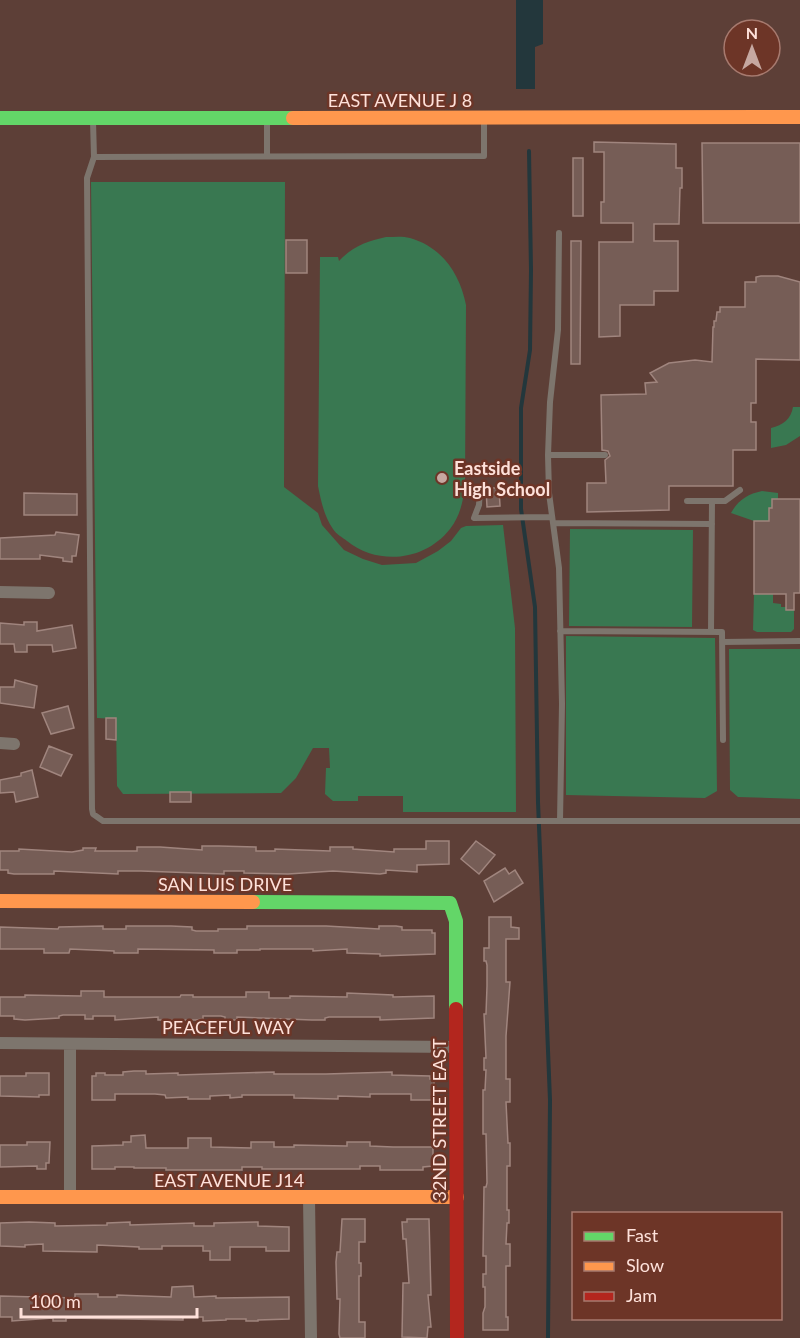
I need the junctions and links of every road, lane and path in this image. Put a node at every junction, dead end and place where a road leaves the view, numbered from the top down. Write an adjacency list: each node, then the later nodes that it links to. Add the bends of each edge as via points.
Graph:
1 (483, 117): 2 (street, EAST AVENUE J 8); 5 (street, EAST AVENUE J 8); 6 (lane, via 483,156)
2 (800, 117)
3 (0, 118): 4 (street, EAST AVENUE J 8)
4 (93, 118): 5 (street, EAST AVENUE J 8); 7 (lane)
5 (267, 118): 6 (lane)
6 (267, 156): 7 (lane)
7 (94, 157): 26 (lane, via 87,178 93,814 103,820)
8 (559, 233): 10 (lane, via 558,330)
9 (605, 454): 10 (lane)
10 (548, 455): 15 (lane)
11 (480, 489): 15 (lane, via 474,518)
12 (740, 490): 14 (lane, via 725,501)
13 (687, 501): 14 (lane)
14 (712, 501): 16 (lane)
15 (552, 520): 16 (lane); 19 (lane, via 559,568)
16 (712, 524): 20 (lane)
17 (0, 592): 18 (street)
18 (50, 593)
19 (560, 631): 20 (lane); 26 (lane)
20 (711, 632): 22 (lane, via 722,632)
21 (800, 641): 22 (lane)
22 (722, 642): 23 (lane)
23 (723, 741)
24 (0, 743): 25 (street)
25 (14, 744)
26 (560, 821): 27 (lane)
27 (800, 821)
28 (0, 901): 29 (street, SAN LUIS DRIVE)
29 (450, 903): 32 (street, 32ND STREET EAST, via 456,921)
30 (0, 1043): 31 (street, PEACEFUL WAY)
31 (69, 1044): 32 (street, PEACEFUL WAY); 35 (street)
32 (456, 1047): 34 (street, 32ND STREET EAST)
33 (0, 1197): 35 (street, EAST AVENUE J14)
34 (457, 1197): 36 (street, EAST AVENUE J14); 38 (street, 32ND STREET EAST)
35 (70, 1198): 36 (street, EAST AVENUE J14)
36 (309, 1198): 37 (street)
37 (311, 1338)
38 (457, 1338)

